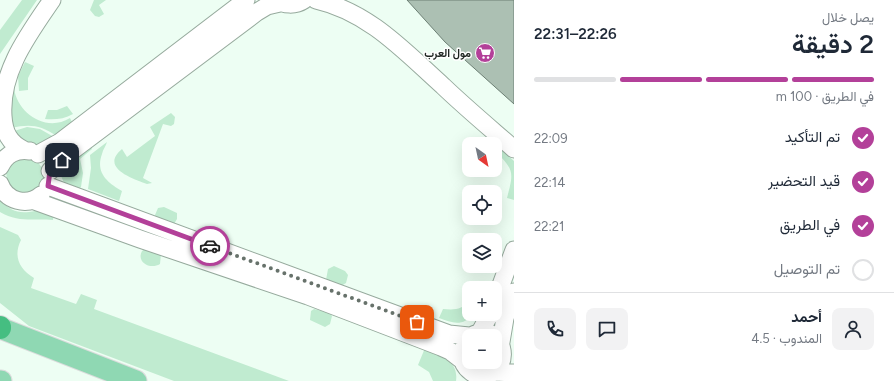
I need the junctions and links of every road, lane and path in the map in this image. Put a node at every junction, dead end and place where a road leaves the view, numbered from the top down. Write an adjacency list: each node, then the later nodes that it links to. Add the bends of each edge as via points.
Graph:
1 (43, 0): 8 (street)
2 (52, 0): 12 (street, via 15,59 5,85 2,108 5,130 12,142)
3 (246, 0): 12 (street, via 70,135 55,145)
4 (304, 0): 7 (street, via 294,4)
5 (316, 0): 11 (street, via 357,15 382,31)
6 (342, 0): 9 (street, via 369,14 392,31)
7 (277, 1): 14 (street, via 257,12 68,154)
8 (0, 72)
9 (514, 139)
10 (0, 146): 13 (street)
11 (514, 148)
12 (31, 152): 13 (street, via 10,154); 14 (street, via 44,158)
13 (0, 166)
14 (49, 179): 16 (street, via 44,192); 23 (street, via 444,332)
15 (0, 184): 16 (street, via 10,198)
16 (32, 200): 25 (street, via 308,296 441,347 450,351)
17 (514, 250): 18 (street)
18 (502, 282)
19 (514, 292): 24 (street, via 503,324)
20 (484, 321): 22 (street)
21 (0, 328): 28 (main road)
22 (478, 329)
23 (462, 336)
24 (507, 349): 27 (street, via 504,361)
25 (464, 370): 27 (street)
26 (514, 373): 27 (street)
27 (490, 376)
28 (136, 381)

